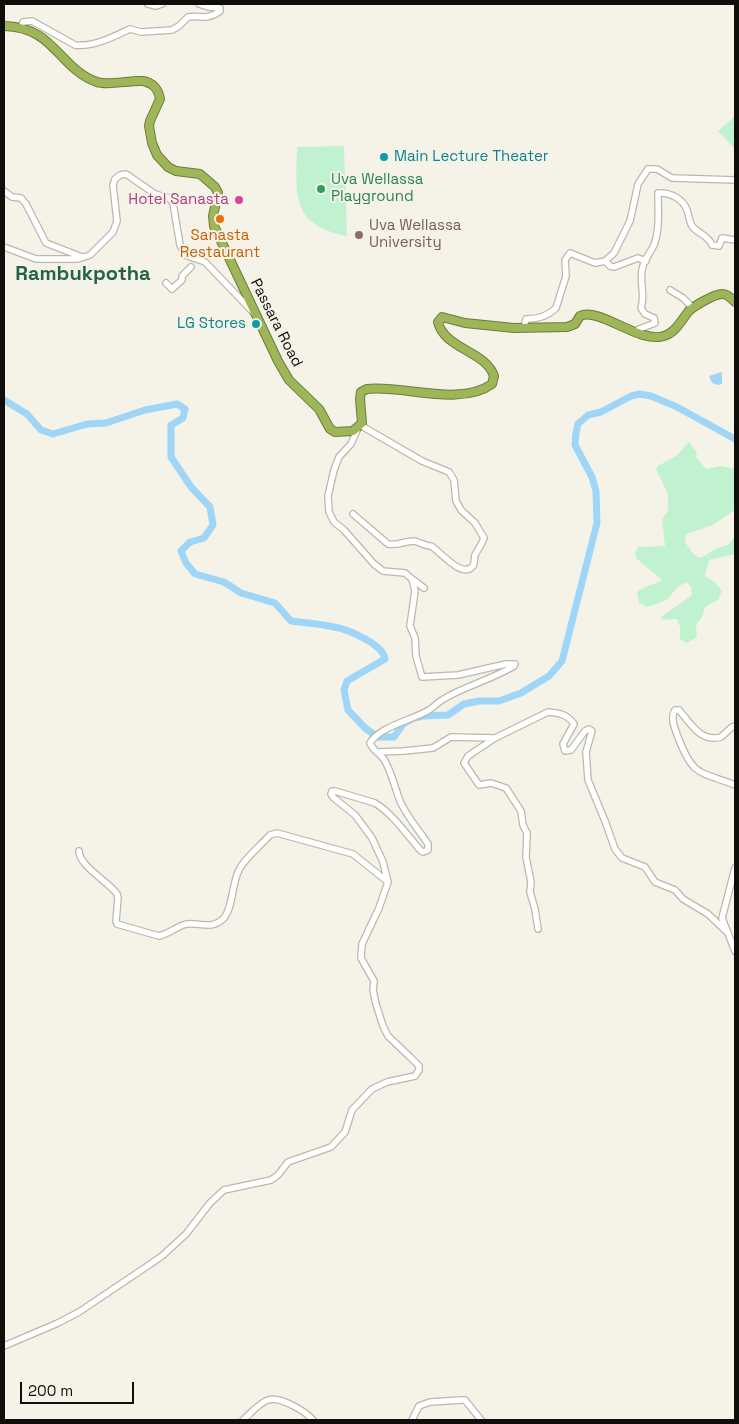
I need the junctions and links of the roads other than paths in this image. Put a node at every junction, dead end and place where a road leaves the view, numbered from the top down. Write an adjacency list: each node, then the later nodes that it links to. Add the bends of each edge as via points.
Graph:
1 (148, 4): 2 (street)
2 (162, 4)
3 (199, 4): 5 (street, via 220,8 220,11 204,18 188,17 172,30 141,32 130,29 106,40 79,45 32,21 23,22)
4 (4, 26): 5 (highway, Passara Road)
5 (21, 28): 18 (highway, Passara Road, via 44,39 72,66 98,82 142,81 150,82 157,89 160,99 149,126 157,155 168,167 200,174 216,188 214,226)
6 (735, 180): 11 (street, via 672,178 657,169 648,169 638,184 628,225 614,253)
7 (4, 191): 10 (street, via 9,196 21,198 26,204 46,243)
8 (735, 240): 12 (street, via 724,238 719,246 712,244 710,238 691,224 684,204 672,194 658,193 657,234)
9 (4, 247): 10 (street, via 36,259)
10 (84, 258): 18 (street, via 114,232 117,221 113,186 115,179 126,174 155,194 169,198 185,255 205,262)
11 (605, 261): 12 (street, via 614,267 638,258); 19 (street, via 595,263 570,252 565,260 566,276 559,300 552,312 536,319 526,319)
12 (646, 261): 20 (street, via 641,278 644,302 641,308 654,318 655,323)
13 (191, 267): 14 (street, via 172,289)
14 (166, 283)
15 (670, 290): 17 (street)
16 (735, 302): 17 (highway, via 721,294)
17 (693, 308): 20 (highway, via 664,337 646,337)
18 (258, 318): 21 (highway, Passara Road, via 289,380 319,409 330,429 343,432)
19 (524, 327): 20 (highway, via 567,327 580,316 588,314); 21 (highway, via 441,318 438,322 442,331 493,372 492,384 479,391 452,394 367,390 360,395 362,419)
20 (636, 333)
21 (359, 427): 22 (street, via 449,472 454,480 456,501 484,538 474,565 464,569 455,566 431,546 416,541 388,544); 23 (street, via 351,444 338,458 328,496 329,512 334,522 374,564 383,571 405,573)
22 (353, 514)
23 (412, 579): 24 (street); 27 (street, via 415,591 410,626 422,677 458,675 515,664 377,735 370,743)
24 (424, 588)
25 (735, 726): 28 (street, via 721,737 708,737 698,733 679,710 673,714 676,732 689,763 706,776)
26 (495, 738): 27 (street, via 451,737 433,748); 33 (street, via 468,756 464,763 479,785 492,783 506,788 521,811 527,836 530,892); 34 (street, via 548,712 568,716 574,724 564,744 565,751 571,750 585,731 591,730 586,745 588,780 614,849 622,858 645,868 655,882 676,890 683,899 708,914)
27 (378, 752): 31 (street, via 386,762 406,813 428,844 428,850 421,851 375,803 335,791 331,794 355,815 372,838)
28 (735, 785)
29 (79, 851): 31 (street, via 86,864 117,894 118,924 159,936 184,924 207,926 223,918 240,868 270,835 277,833 353,854)
30 (735, 868): 32 (street)
31 (388, 882): 36 (street, via 364,938 361,958 374,981 373,990 383,1026 388,1036 419,1066 418,1074 372,1089 352,1110 345,1132 331,1147 288,1162 271,1180 224,1190 162,1256 79,1312)
32 (733, 887): 34 (street, via 722,918)
33 (538, 928)
34 (726, 931): 35 (street)
35 (735, 951)
36 (4, 1346)
37 (243, 1420): 38 (street, via 270,1399 289,1404)
38 (314, 1420)
39 (412, 1420): 40 (street, via 420,1406 430,1402 462,1400)
40 (481, 1420)

